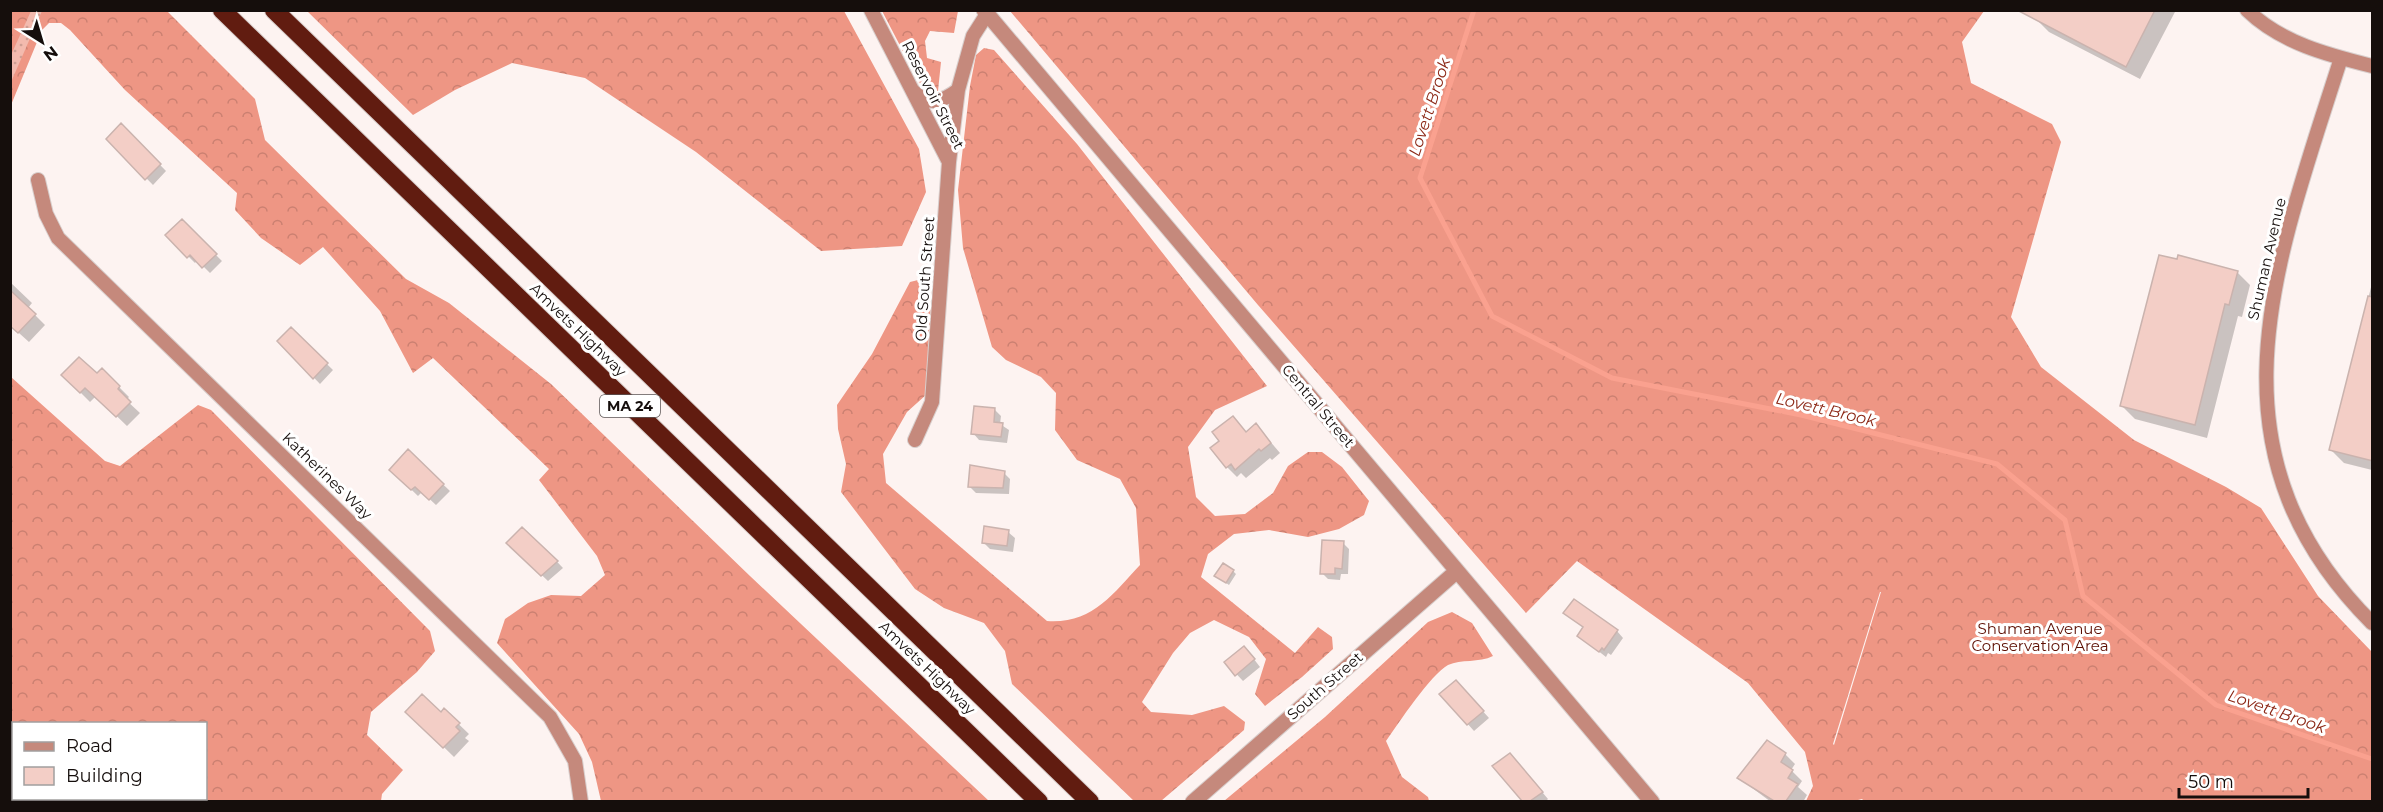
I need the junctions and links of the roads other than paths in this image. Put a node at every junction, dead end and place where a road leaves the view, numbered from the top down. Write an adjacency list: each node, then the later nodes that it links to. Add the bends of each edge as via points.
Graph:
1 (222, 10): 16 (highway, Amvets Highway / MA 24)
2 (274, 10): 17 (highway, Amvets Highway / MA 24)
3 (871, 10): 8 (street, Reservoir Street)
4 (2247, 10): 6 (street, via 2267,28 2296,43)
5 (986, 12): 9 (street, via 973,36); 13 (street, Central Street)
6 (2341, 58): 7 (street); 14 (street, Shuman Avenue, via 2302,181 2272,298 2264,367 2266,403 2282,479 2299,522 2321,561)
7 (2373, 66)
8 (911, 88): 9 (street, via 920,97 935,102); 10 (street, Reservoir Street)
9 (958, 90): 10 (street, Old South Street)
10 (949, 162): 12 (street, Old South Street, via 932,402)
11 (38, 180): 15 (street, Katherines Way, via 46,214 58,238 550,717 575,761)
12 (915, 440)
13 (1457, 571): 18 (street, South Street); 19 (street, Central Street)
14 (2373, 623)
15 (581, 801)
16 (1039, 801)
17 (1090, 801)
18 (1193, 801)
19 (1652, 801)

